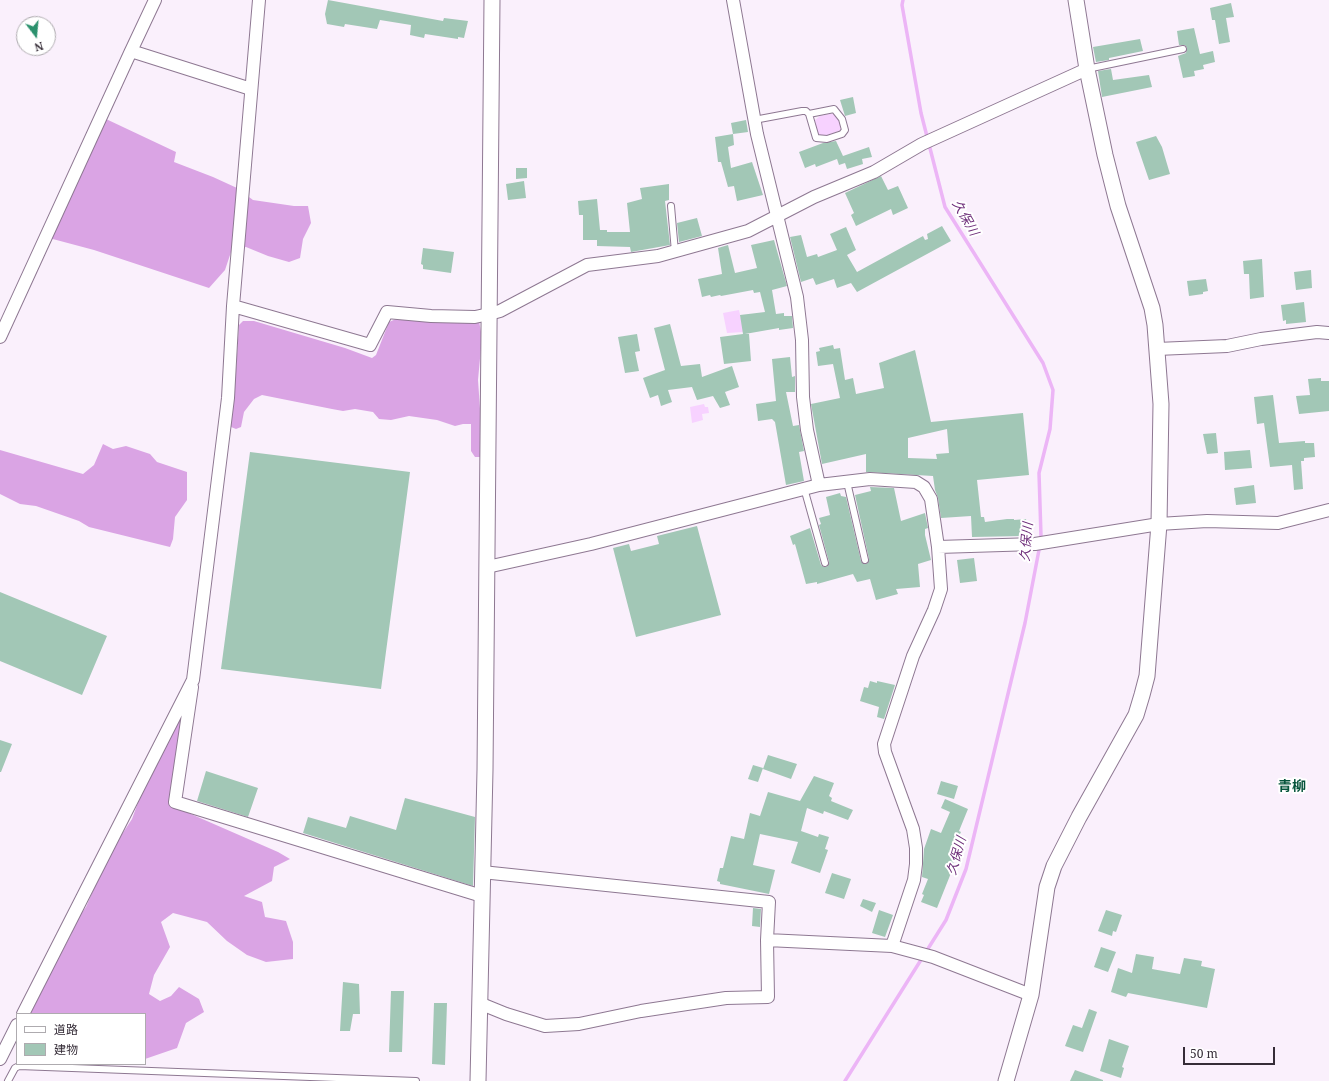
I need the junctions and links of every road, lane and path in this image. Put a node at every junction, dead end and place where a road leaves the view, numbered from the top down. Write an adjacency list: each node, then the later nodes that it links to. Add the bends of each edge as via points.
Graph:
1 (155, 0): 7 (street)
2 (259, 0): 9 (street)
3 (492, 0): 16 (street)
4 (733, 0): 11 (street)
5 (1076, 0): 8 (street)
6 (1183, 49): 8 (lane)
7 (131, 51): 9 (street); 18 (street)
8 (1087, 69): 13 (street, via 922,144 874,172 814,197); 19 (street, via 1118,206 1152,308)
9 (251, 89): 15 (street)
10 (809, 114): 10 (lane, via 816,138 827,139 842,134 845,130 842,119 834,109); 11 (lane, via 802,111)
11 (754, 120): 13 (street)
12 (671, 206): 14 (lane)
13 (778, 216): 14 (street, via 748,231); 21 (street, via 797,297 802,340 803,397)
14 (675, 252): 16 (street, via 587,265 500,311)
15 (233, 306): 16 (street, via 370,345 386,312 475,317); 29 (street, via 228,398)
16 (488, 314): 28 (street)
17 (1329, 333): 19 (street, via 1317,332 1261,339 1227,346)
18 (0, 337)
19 (1157, 349): 24 (street, via 1161,404)
20 (847, 482): 21 (street); 25 (street, via 916,482 924,487 931,499); 26 (lane)
21 (819, 485): 22 (street)
22 (804, 488): 27 (lane); 28 (street, via 591,544)
23 (1329, 510): 24 (street, via 1278,523 1207,521)
24 (1159, 524): 25 (street, via 1035,544); 34 (street, via 1147,676 1142,695 1136,715 1054,866 1047,887)
25 (938, 547): 33 (street, via 942,579 939,598 913,656 884,744 913,829 916,848 914,880)
26 (865, 560)
27 (826, 563)
28 (487, 567): 30 (street)
29 (193, 680): 31 (street, via 175,802); 36 (street)
30 (482, 872): 31 (street); 32 (street, via 769,902)
31 (482, 896): 35 (street)
32 (767, 940): 33 (street); 35 (street, via 768,997 726,998 579,1024 545,1026)
33 (892, 946): 34 (street, via 933,957)
34 (1031, 995): 42 (street)
35 (480, 1003): 41 (street)
36 (24, 1013)
37 (16, 1027): 38 (street)
38 (0, 1059)
39 (8, 1081): 40 (lane, via 15,1068 19,1066)
40 (416, 1081)
41 (478, 1081)
42 (1006, 1081)

